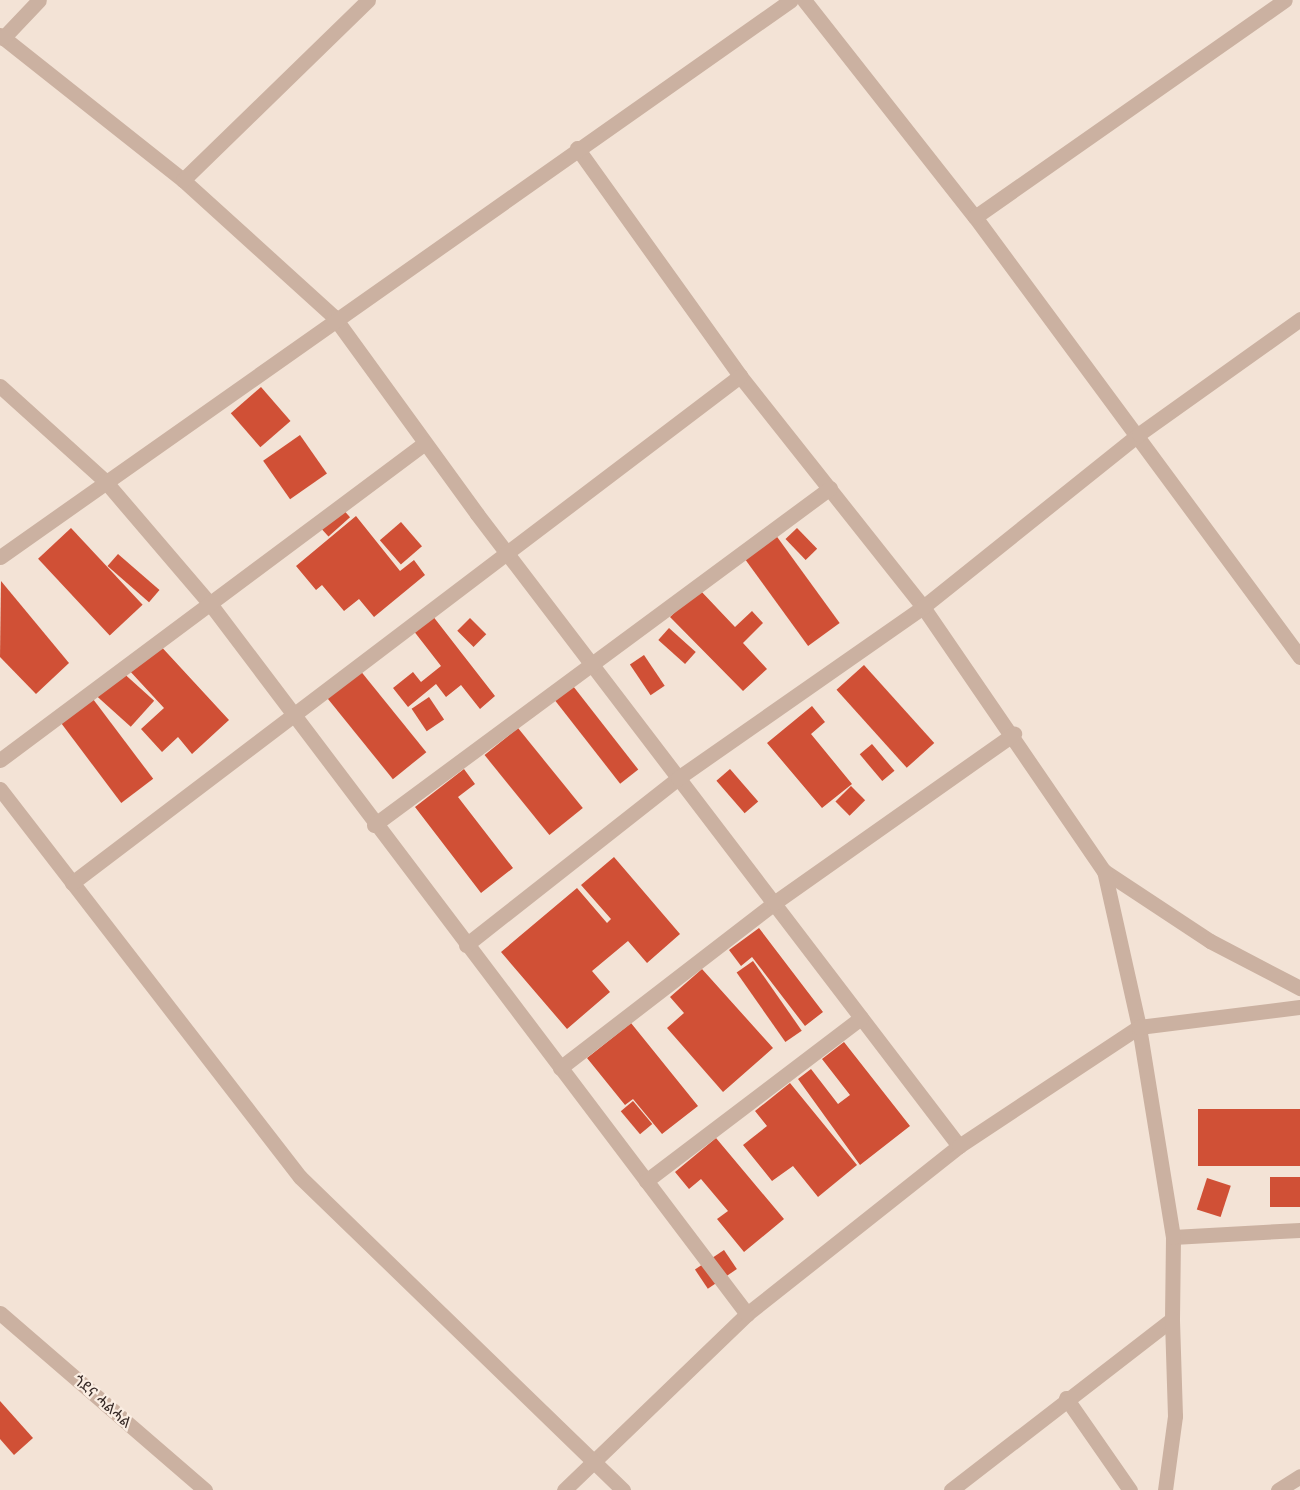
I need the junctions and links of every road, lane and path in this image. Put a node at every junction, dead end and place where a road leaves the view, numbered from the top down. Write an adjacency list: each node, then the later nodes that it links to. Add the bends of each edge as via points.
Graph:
1 (39, 0): 6 (street)
2 (368, 0): 8 (street)
3 (791, 0): 7 (street)
4 (804, 0): 9 (street)
5 (1285, 0): 9 (street)
6 (2, 36): 8 (street)
7 (577, 148): 10 (street); 12 (street)
8 (183, 180): 10 (street)
9 (975, 217): 14 (street)
10 (334, 317): 15 (street); 16 (street)
11 (1300, 319): 14 (street)
12 (740, 376): 17 (street); 18 (street)
13 (0, 386): 16 (street)
14 (1139, 434): 21 (street); 22 (street)
15 (425, 442): 18 (street); 20 (street)
16 (105, 481): 19 (street); 20 (street)
17 (830, 488): 21 (street); 23 (street)
18 (505, 551): 23 (street); 24 (street)
19 (0, 557)
20 (211, 605): 24 (street); 26 (street)
21 (923, 607): 25 (street); 27 (street)
22 (1300, 657)
23 (592, 665): 27 (street); 29 (street)
24 (292, 717): 29 (street); 31 (street)
25 (1014, 734): 30 (street); 32 (street)
26 (0, 760)
27 (678, 778): 32 (street); 33 (street)
28 (0, 789): 31 (street)
29 (374, 825): 33 (street)
30 (1104, 871): 34 (street, via 1210,941); 37 (street)
31 (72, 883): 47 (street, via 300,1177)
32 (774, 903): 36 (street); 38 (street)
33 (466, 945): 38 (street)
34 (1300, 988)
35 (1300, 1007): 37 (street)
36 (861, 1018): 39 (street); 40 (street)
37 (1139, 1027): 39 (street); 42 (street)
38 (560, 1068): 40 (street)
39 (959, 1146): 44 (street)
40 (646, 1181): 44 (street)
41 (1300, 1230): 42 (street)
42 (1173, 1237): 45 (street)
43 (0, 1313): 49 (street, ጎደና ሓልሓል)
44 (747, 1314): 47 (street)
45 (1172, 1319): 46 (street); 54 (street, via 1175,1416)
46 (1066, 1398): 52 (street); 53 (street)
47 (593, 1460): 50 (street); 51 (street)
48 (1300, 1476): 55 (street)
49 (206, 1490)
50 (564, 1490)
51 (623, 1490)
52 (951, 1490)
53 (1130, 1490)
54 (1166, 1490)
55 (1278, 1490)

